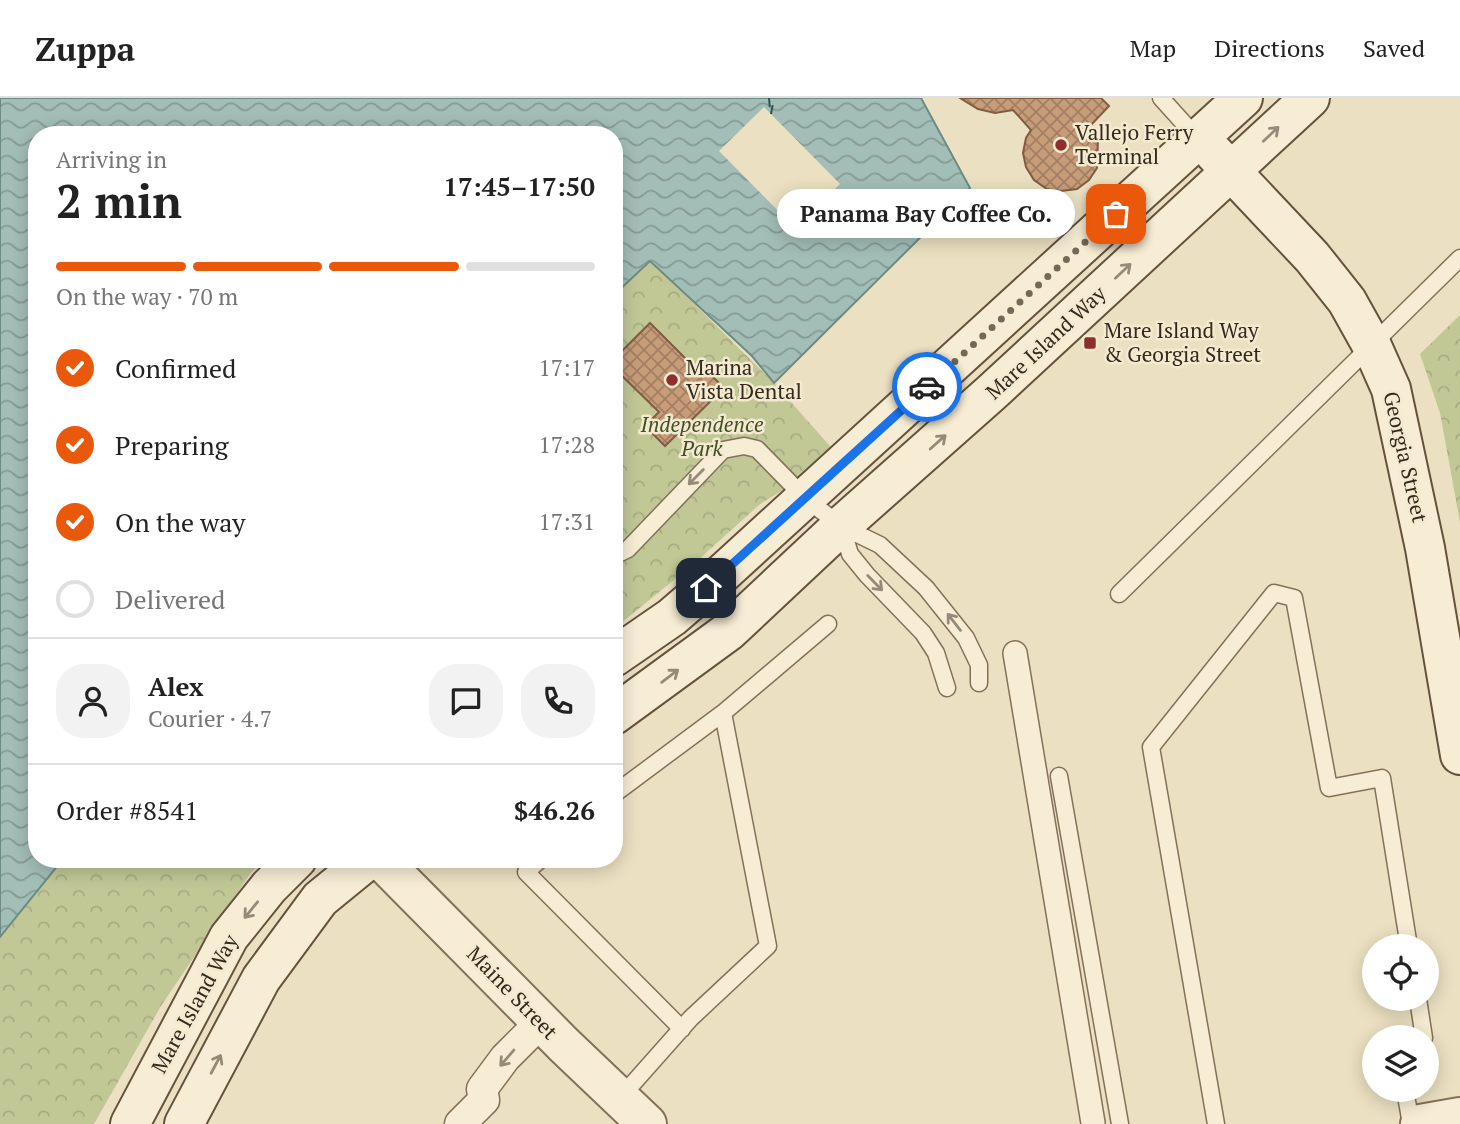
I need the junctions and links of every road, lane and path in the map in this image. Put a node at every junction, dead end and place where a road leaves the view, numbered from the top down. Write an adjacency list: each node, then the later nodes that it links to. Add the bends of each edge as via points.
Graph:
1 (1161, 98): 4 (lane)
2 (1243, 98): 4 (main road)
3 (1310, 98): 5 (main road, Mare Island Way, one-way to 3)
4 (1198, 139): 5 (main road, Georgia Street); 8 (main road)
5 (1233, 170): 7 (main road, Georgia Street, via 1347,301); 9 (main road, Mare Island Way, one-way to 5)
6 (1460, 258): 7 (lane)
7 (1371, 344): 11 (lane); 19 (main road, Georgia Street, via 1391,389 1425,548)
8 (805, 498): 9 (lane); 10 (lane, one-way to 10, via 757,449 733,447 723,450); 13 (main road, via 672,617)
9 (841, 526): 15 (lane, one-way to 9, via 979,665 966,638 926,588 880,545); 16 (lane, one-way to 16, via 850,554 923,633 936,653); 17 (main road, Mare Island Way, one-way to 9, via 729,631)
10 (623, 552)
11 (1119, 594)
12 (828, 624): 18 (lane)
13 (623, 651)
14 (1015, 653): 32 (street)
15 (979, 683)
16 (947, 688)
17 (623, 708)
18 (723, 713): 21 (lane); 28 (lane, via 768,946)
19 (1460, 755)
20 (1059, 776): 36 (lane)
21 (623, 786)
22 (288, 868): 33 (main road, Mare Island Way, one-way to 33, via 229,937)
23 (358, 868): 34 (main road, one-way to 23, via 261,979 320,899)
24 (389, 868): 27 (main road, Maine Street)
25 (531, 868): 28 (lane, via 526,872)
26 (1407, 934): 37 (lane, via 1382,778 1329,788 1294,598 1274,593 1151,747)
27 (542, 1021): 30 (main road, Maine Street); 35 (street, one-way to 35, via 505,1058 482,1089 484,1100)
28 (682, 1029): 30 (lane)
29 (1407, 1102): 38 (lane)
30 (633, 1111)
31 (1460, 1117): 39 (main road)
32 (1093, 1123)
33 (130, 1124)
34 (184, 1124)
35 (460, 1124)
36 (1120, 1124)
37 (1216, 1124)
38 (1411, 1124)
39 (1420, 1124)

